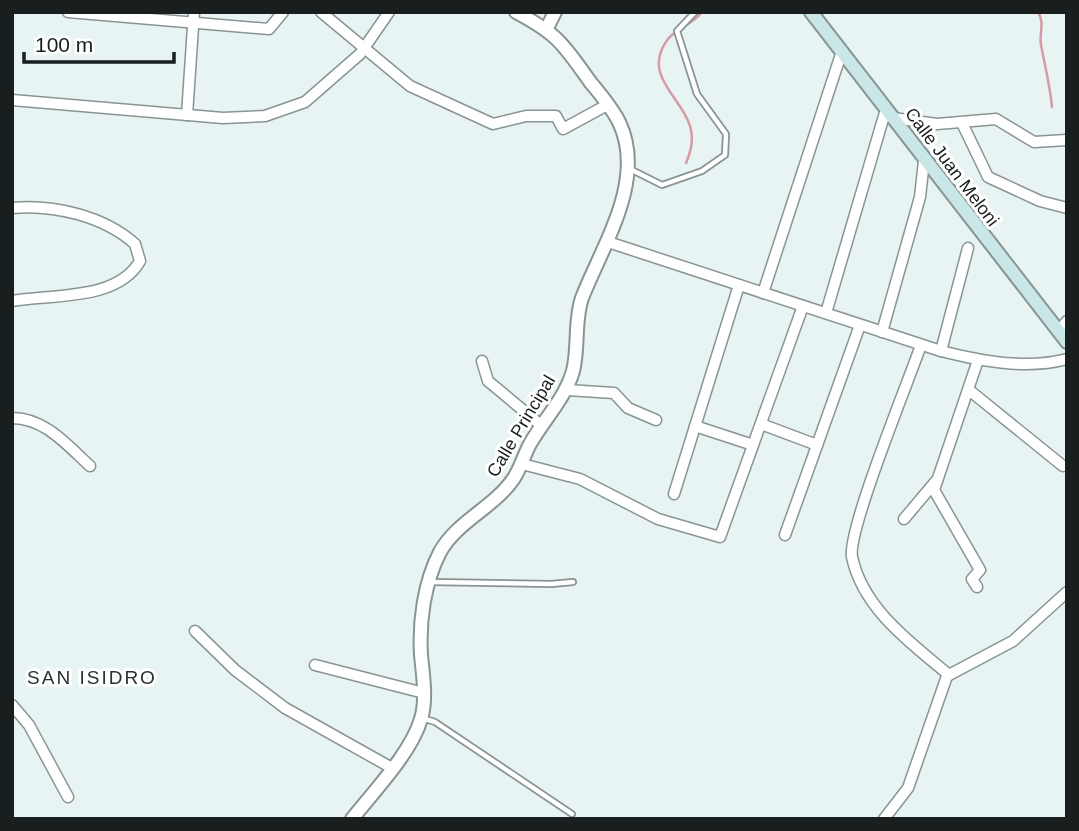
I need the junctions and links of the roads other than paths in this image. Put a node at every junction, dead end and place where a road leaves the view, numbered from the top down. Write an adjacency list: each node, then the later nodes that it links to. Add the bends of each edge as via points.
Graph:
1 (68, 12): 9 (street)
2 (283, 12): 9 (street, via 270,29)
3 (321, 12): 11 (street)
4 (389, 12): 11 (street)
5 (516, 12): 10 (street, Calle Principal)
6 (555, 12): 10 (street)
7 (695, 12): 20 (lane, via 678,32 697,94 726,134 725,155 702,171 662,185)
8 (811, 12): 12 (main road, Calle Juan Meloni)
9 (193, 18): 16 (street)
10 (547, 28): 14 (street, Calle Principal, via 559,37)
11 (365, 47): 14 (street, via 410,86 492,124 526,116 556,116 563,129); 16 (street, via 305,102 265,116)
12 (842, 51): 15 (main road, Calle Juan Meloni); 26 (street)
13 (12, 100): 16 (street)
14 (607, 105): 20 (street, Calle Principal, via 619,123)
15 (890, 114): 17 (street, via 937,124); 19 (main road, Calle Juan Meloni); 29 (street)
16 (187, 115)
17 (962, 122): 18 (street, via 996,119 1034,142); 22 (street, via 988,177)
18 (1067, 140)
19 (924, 162): 31 (main road, Calle Juan Meloni); 32 (street, via 920,197)
20 (627, 167): 23 (street, Calle Principal)
21 (12, 208): 27 (street, via 34,206 105,225 135,244 140,261 132,274 107,289)
22 (1067, 208)
23 (608, 242): 25 (street); 39 (street, Calle Principal, via 581,301)
24 (968, 248): 35 (street)
25 (739, 285): 26 (street); 45 (street)
26 (764, 293): 28 (street)
27 (12, 301)
28 (803, 306): 29 (street); 43 (street)
29 (826, 313): 30 (street)
30 (860, 325): 32 (street); 47 (street)
31 (1062, 326): 33 (main road, Calle Juan Meloni)
32 (882, 332): 34 (street)
33 (1067, 342)
34 (921, 345): 35 (street); 61 (street, via 869,492 852,556 879,612)
35 (941, 351): 37 (street)
36 (1067, 359): 37 (street, via 1021,364)
37 (978, 360): 40 (street)
38 (482, 361): 44 (street, via 488,381)
39 (567, 390): 42 (street, via 614,393 628,408); 44 (street, Calle Principal)
40 (969, 390): 50 (street); 51 (street)
41 (12, 418): 49 (street, via 27,418 48,428)
42 (656, 420)
43 (761, 424): 46 (street); 47 (street)
44 (542, 426): 48 (street, Calle Principal)
45 (695, 426): 46 (street); 52 (street)
46 (753, 445): 48 (street, via 720,537 658,519 580,479)
47 (817, 445): 54 (street)
48 (522, 464): 55 (street, Calle Principal, via 497,499 451,537)
49 (90, 466)
50 (1063, 466)
51 (936, 481): 53 (street); 57 (street, via 938,502 980,570 972,579)
52 (674, 494)
53 (904, 519)
54 (785, 535)
55 (429, 582): 56 (lane); 62 (street, Calle Principal, via 421,626)
56 (573, 582)
57 (977, 587)
58 (1067, 592): 61 (street, via 1013,641)
59 (195, 631): 65 (street, via 234,670 285,708)
60 (315, 665): 62 (street)
61 (949, 675): 69 (street, via 908,788)
62 (424, 693): 64 (street, Calle Principal)
63 (12, 705): 66 (street, via 29,725)
64 (422, 718): 65 (street, Calle Principal); 67 (lane, via 435,722)
65 (392, 768): 68 (street, Calle Principal)
66 (68, 797)
67 (572, 814)
68 (352, 819)
69 (884, 819)

